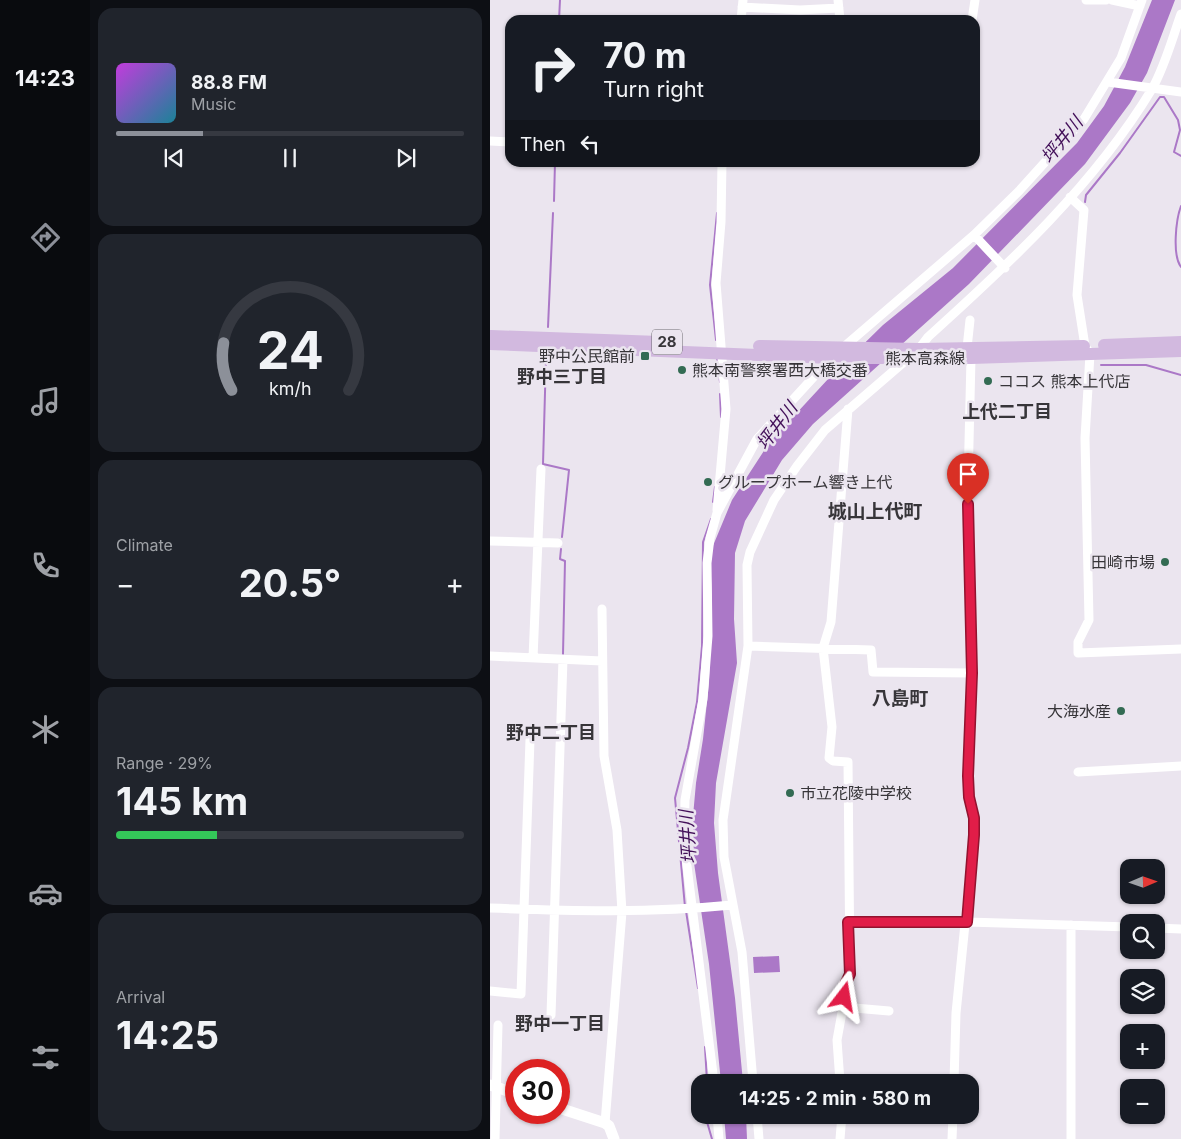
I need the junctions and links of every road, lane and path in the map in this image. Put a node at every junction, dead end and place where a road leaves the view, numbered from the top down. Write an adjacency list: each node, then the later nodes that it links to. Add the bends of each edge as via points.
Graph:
1 (975, 0): 9 (street)
2 (1086, 0): 3 (street)
3 (1106, 0)
4 (1112, 0): 5 (street)
5 (1141, 3): 10 (street)
6 (742, 4): 7 (street, via 800,10)
7 (839, 4)
8 (1181, 14): 11 (street)
9 (973, 15)
10 (1110, 82): 11 (street); 17 (street, via 1060,147)
11 (1148, 87): 12 (street); 16 (street, via 1102,160)
12 (1181, 92)
13 (490, 141): 14 (street)
14 (505, 142)
15 (722, 167): 23 (street, via 716,283)
16 (1070, 197): 18 (street, via 1046,226); 26 (street, via 1084,210 1077,296)
17 (976, 237): 18 (street); 24 (street)
18 (1004, 266): 25 (street)
19 (970, 320): 28 (street)
20 (490, 336): 23 (main road, 熊本高森線 / 28)
21 (1181, 342): 26 (main road, 熊本高森線 / 28)
22 (490, 344): 23 (main road, 熊本高森線 / 28)
23 (722, 348): 24 (main road, 熊本高森線 / 28); 29 (main road, 熊本高森線 / 28); 33 (street, via 725,436)
24 (843, 348): 25 (main road, 熊本高森線 / 28); 29 (street)
25 (919, 349): 28 (main road, 熊本高森線 / 28); 30 (street)
26 (1087, 350): 27 (main road, 熊本高森線 / 28); 28 (main road, 熊本高森線 / 28); 40 (street, via 1085,438 1089,620 1078,642 1078,653)
27 (1181, 352)
28 (969, 353): 30 (main road, 熊本高森線 / 28); 45 (street)
29 (831, 358): 30 (main road, 熊本高森線 / 28); 33 (street, via 757,439)
30 (907, 358): 31 (street)
31 (848, 408): 38 (street, via 825,430 797,466 758,530 747,565); 39 (street, via 832,622)
32 (541, 469): 35 (street)
33 (717, 513): 53 (street, via 707,563 708,636 703,699 685,800 684,842)
34 (490, 541): 35 (street)
35 (538, 542): 36 (street); 42 (street)
36 (558, 543)
37 (602, 609): 44 (street)
38 (748, 646): 39 (street); 49 (street, via 723,820)
39 (823, 648): 45 (street, via 871,650 873,672); 55 (street, via 832,727 829,758 848,762)
40 (1181, 649)
41 (490, 656): 42 (street)
42 (534, 658): 43 (street)
43 (564, 659): 44 (street); 52 (street)
44 (602, 662): 54 (street, via 604,756 617,830)
45 (972, 673): 56 (street, via 968,776 974,835)
46 (530, 740): 51 (street)
47 (1181, 766): 48 (street)
48 (1078, 772)
49 (730, 905): 53 (street); 67 (street, via 742,952)
50 (490, 908): 51 (street)
51 (525, 909): 52 (street); 61 (street, via 521,994)
52 (556, 909): 54 (street); 64 (street)
53 (695, 909): 54 (street); 66 (street)
54 (622, 912): 73 (street)
55 (848, 922): 56 (street); 62 (street, via 850,974 844,987)
56 (967, 922): 57 (street); 69 (street, via 956,1013)
57 (1071, 926): 58 (street); 84 (street)
58 (1120, 927)
59 (1165, 928): 60 (street)
60 (1181, 929)
61 (490, 991)
62 (843, 1007): 63 (street); 68 (street, via 837,1040)
63 (889, 1011)
64 (551, 1014)
65 (498, 1025): 70 (street)
66 (713, 1074)
67 (753, 1074)
68 (839, 1074)
69 (954, 1074)
70 (492, 1086): 71 (main road); 78 (street)
71 (505, 1090)
72 (570, 1112): 73 (main road)
73 (605, 1124): 79 (main road)
74 (718, 1124): 80 (street)
75 (758, 1124): 81 (street)
76 (841, 1124): 82 (street)
77 (953, 1124): 83 (street)
78 (495, 1139)
79 (614, 1139)
80 (719, 1139)
81 (759, 1139)
82 (840, 1139)
83 (952, 1139)
84 (1071, 1139)

